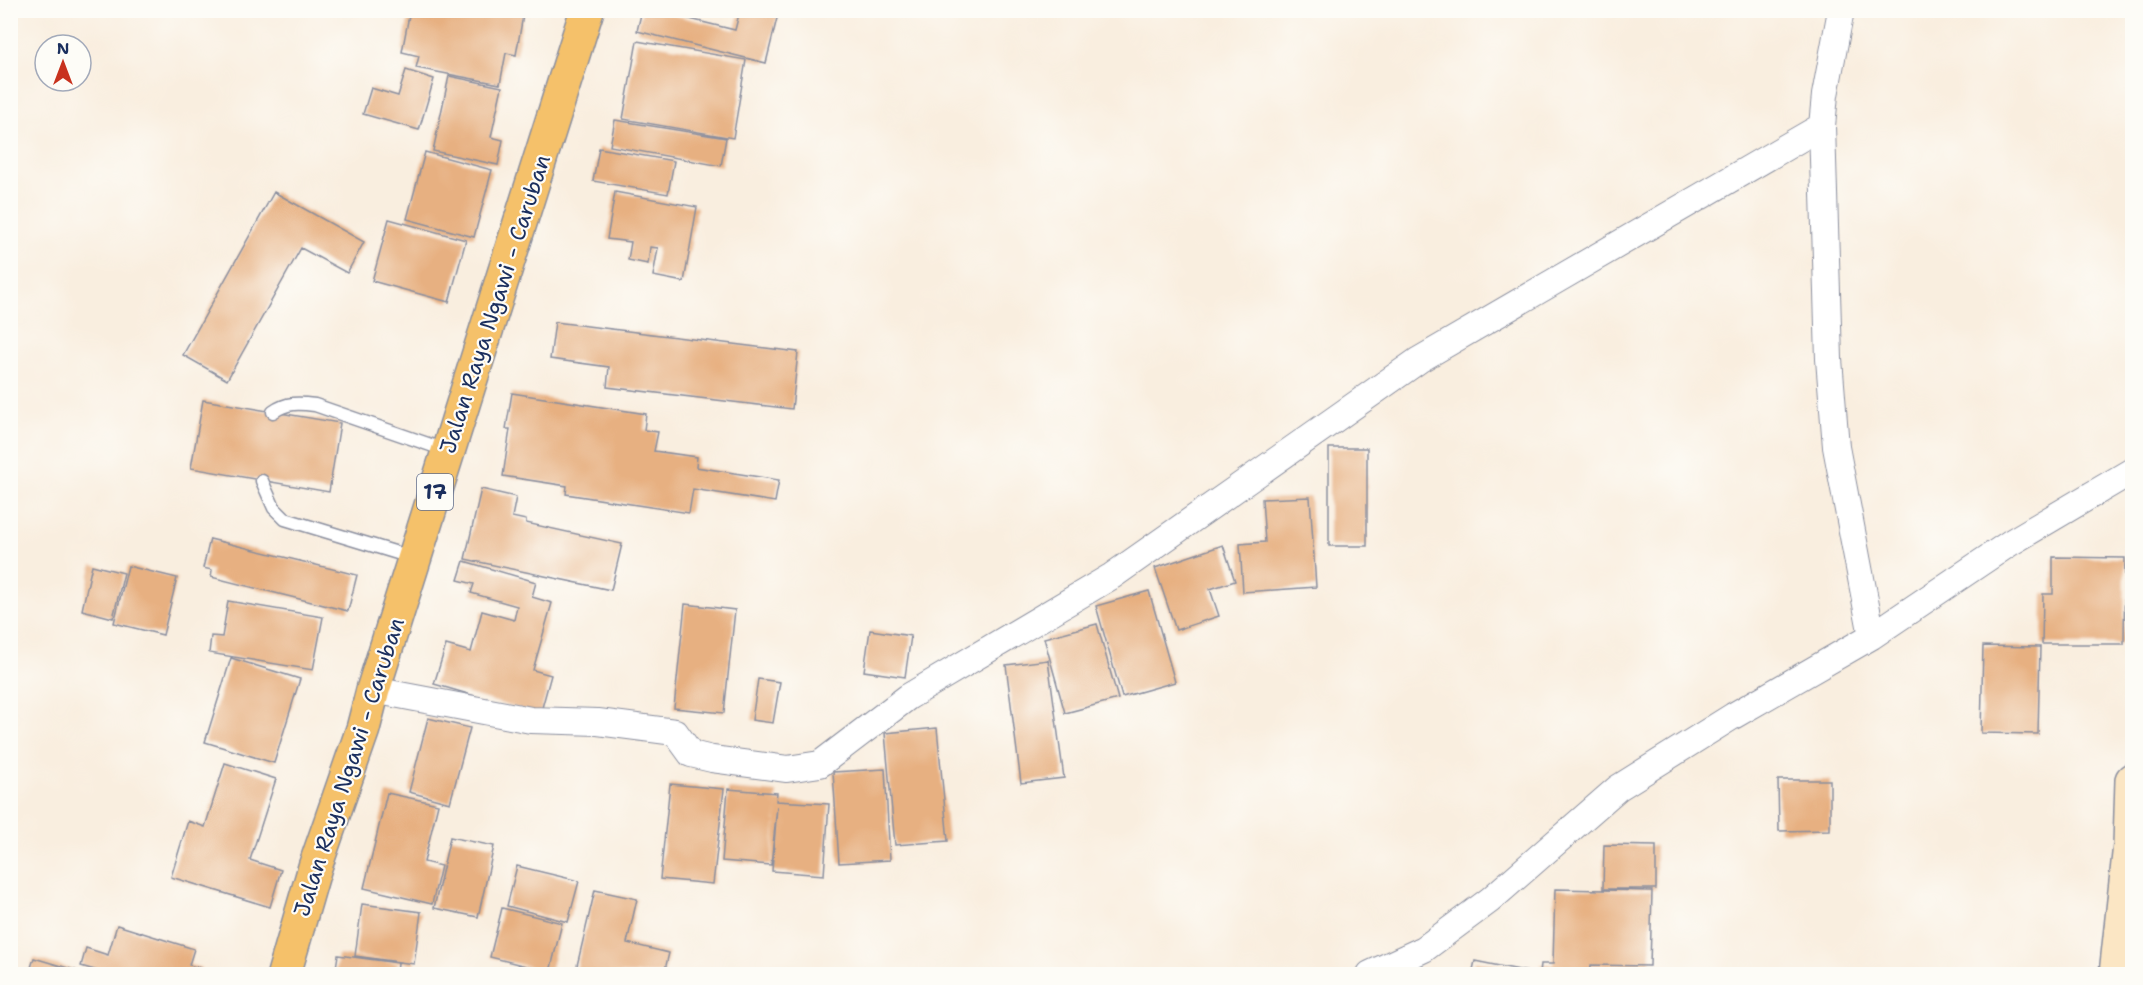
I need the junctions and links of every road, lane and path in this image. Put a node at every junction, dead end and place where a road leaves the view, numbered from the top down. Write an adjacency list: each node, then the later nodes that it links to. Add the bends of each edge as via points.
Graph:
1 (587, 10): 5 (highway, Jalan Raya Ngawi - Caruban / 17)
2 (1841, 10): 3 (street)
3 (1822, 126): 9 (street, via 1829,359 1836,447); 10 (street, via 1419,360 1112,576 908,697 820,764 787,769 712,759 691,754 675,732 598,722 531,720)
4 (273, 412): 5 (lane, via 298,402 315,405)
5 (448, 451): 8 (highway, Jalan Raya Ngawi - Caruban / 17)
6 (2133, 471): 9 (street, via 2010,543)
7 (262, 481): 8 (lane, via 273,508 285,519)
8 (415, 558): 10 (highway, Jalan Raya Ngawi - Caruban / 17)
9 (1872, 636): 13 (street, via 1618,788 1490,900 1424,949)
10 (373, 690): 12 (highway, Jalan Raya Ngawi - Caruban / 17)
11 (2133, 780): 14 (street)
12 (284, 975)
13 (1370, 975)
14 (2116, 975)

